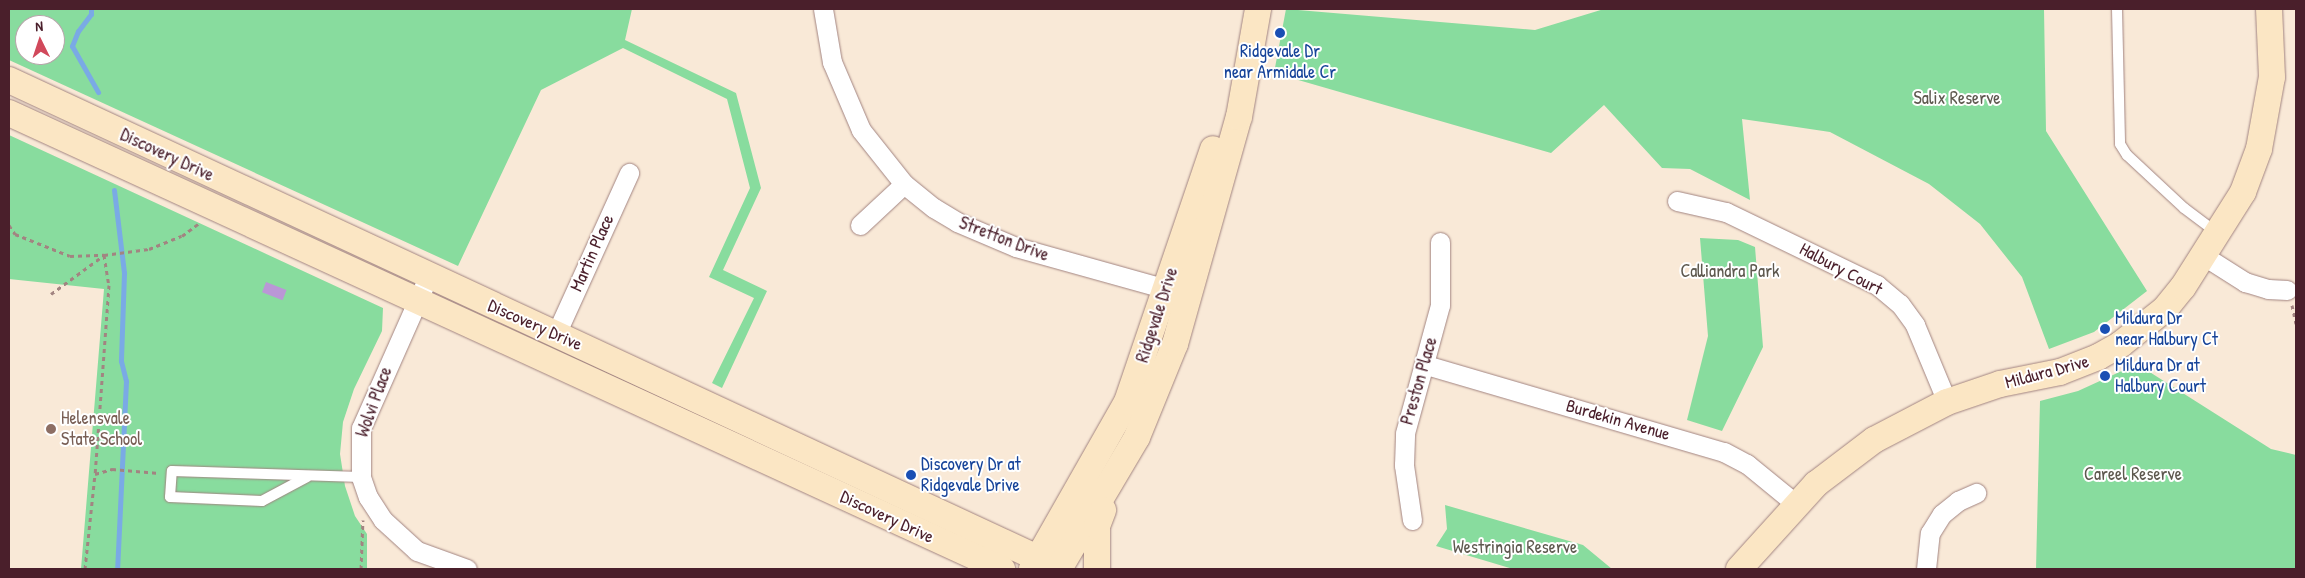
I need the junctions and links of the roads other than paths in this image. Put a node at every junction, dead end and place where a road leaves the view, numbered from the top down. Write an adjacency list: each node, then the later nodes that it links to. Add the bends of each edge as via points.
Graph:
1 (823, 9): 8 (street, Stretton Drive, via 832,62 846,101 861,130)
2 (1258, 9): 16 (main road, Ridgevale Drive, via 1239,117)
3 (2117, 9): 11 (lane, via 2120,144 2127,156 2177,202)
4 (2269, 9): 11 (main road, Mildura Drive, via 2272,43 2268,110 2259,149 2243,192)
5 (9, 80): 14 (main road, Discovery Drive)
6 (9, 113): 17 (main road, Discovery Drive)
7 (629, 173): 18 (street, Martin Place)
8 (904, 184): 10 (street); 16 (street, Stretton Drive, via 934,208 986,236)
9 (1678, 201): 20 (street, Halbury Court, via 1726,212 1877,285 1900,304 1915,325)
10 (860, 226)
11 (2218, 233): 13 (main road, Mildura Drive)
12 (1440, 242): 19 (street, Preston Place, via 1440,305)
13 (2204, 256): 15 (street, via 2245,282 2268,289); 20 (main road, Mildura Drive, via 2165,309 2141,330 2098,357 2060,372 2000,384)
14 (428, 277): 17 (street, Wolvi Place); 18 (main road, Discovery Drive)
15 (2287, 290)
16 (1177, 292): 23 (main road, Ridgevale Drive, via 1175,344 1137,438); 27 (main road, Ridgevale Drive)
17 (417, 301): 22 (street, Wolvi Place, via 361,428); 29 (main road, Discovery Drive)
18 (556, 334): 27 (main road, Discovery Drive)
19 (1426, 365): 25 (street, Burdekin Avenue, via 1724,452 1747,464); 26 (street, Preston Place, via 1405,433 1404,465)
20 (1947, 402): 25 (main road, Mildura Drive, via 1874,440 1838,466)
21 (303, 477): 21 (lane, via 172,471 170,497 245,501 272,497); 22 (lane)
22 (361, 477): 28 (street, Wolvi Place, via 368,497 383,520 417,551)
23 (1112, 485): 27 (main road, Ridgevale Drive); 30 (main road, via 1098,526)
24 (1976, 493): 32 (street, via 1958,501 1942,514 1930,533)
25 (1796, 504): 31 (main road, Mildura Drive)
26 (1412, 520)
27 (1050, 567)
28 (467, 569)
29 (1002, 569)
30 (1097, 569)
31 (1739, 569)
32 (1926, 569)

